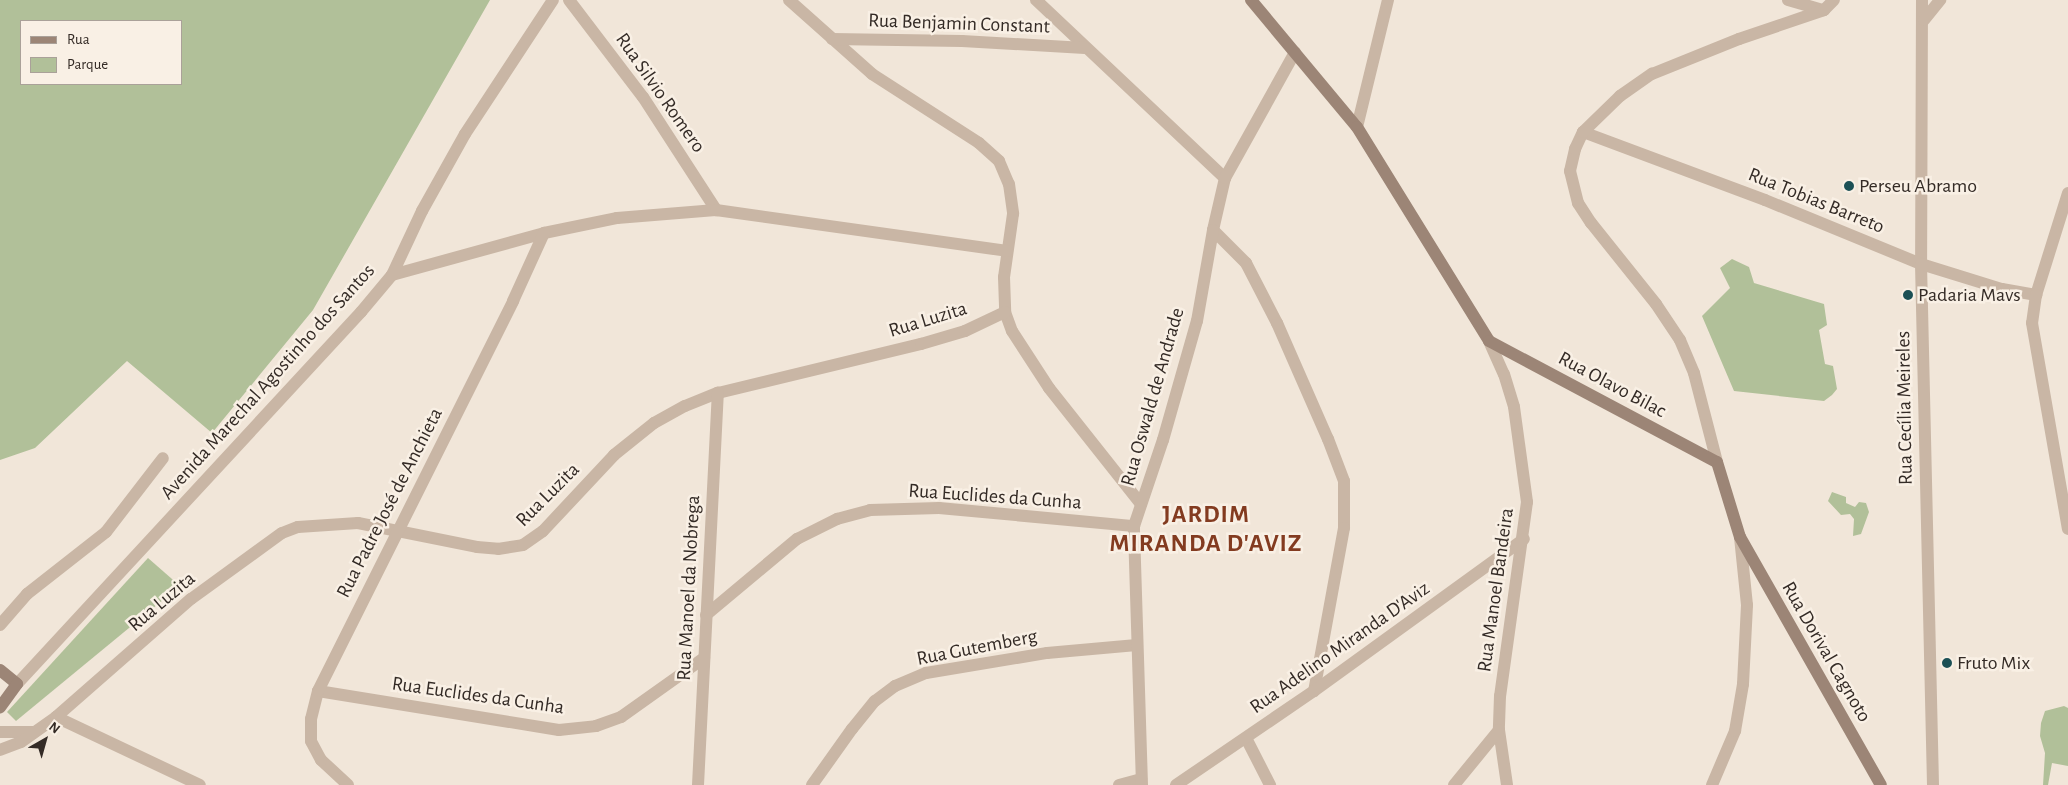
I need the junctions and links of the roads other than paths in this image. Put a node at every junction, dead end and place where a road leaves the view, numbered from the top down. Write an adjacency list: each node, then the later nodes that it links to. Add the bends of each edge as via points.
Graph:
1 (553, 0): 25 (street, Avenida Marechal Agostinho dos Santos, via 465,134 422,211)
2 (569, 0): 20 (street, Rua Silvio Romero, via 643,97)
3 (789, 0): 13 (street)
4 (1036, 0): 14 (street)
5 (1251, 0): 15 (street, Rua Manoel Bandeira)
6 (1388, 0): 16 (street)
7 (1788, 0): 11 (street)
8 (1834, 0): 11 (street)
9 (1922, 0): 12 (street, Rua Cecília Meireles)
10 (1940, 0): 12 (street)
11 (1824, 10): 17 (street, via 1652,74 1620,96)
12 (1924, 20): 24 (street, Rua Cecília Meireles)
13 (832, 39): 14 (street, Rua Benjamin Constant, via 962,41); 23 (street, via 872,74 979,143 999,161 1009,184 1013,214)
14 (1086, 48): 18 (street)
15 (1295, 52): 16 (street, Rua Manoel Bandeira); 18 (street, Rua Oswald de Andrade)
16 (1357, 126): 28 (street, Rua Manoel Bandeira)
17 (1584, 132): 24 (street, Rua Tobias Barreto, via 1766,200); 31 (street, via 1575,148 1570,171 1578,202 1680,340 1694,373)
18 (1224, 178): 21 (street, Rua Oswald de Andrade)
19 (2068, 193): 26 (street)
20 (716, 210): 22 (street, via 617,218); 23 (street)
21 (1213, 230): 32 (street, Rua Oswald de Andrade, via 1197,321); 45 (street, via 1246,263 1280,332 1344,481 1344,528)
22 (544, 233): 25 (street); 34 (street, Rua Padre José de Anchieta)
23 (1007, 250): 27 (street)
24 (1921, 264): 26 (street, Rua Tobias Barreto, via 2002,289); 65 (street, Rua Cecília Meireles)
25 (392, 274): 43 (street, Avenida Marechal Agostinho dos Santos, via 361,312)
26 (2036, 295): 35 (street, via 2032,323)
27 (1005, 312): 29 (street, Rua Luzita, via 965,331 921,344); 32 (street, via 1012,331 1049,388)
28 (1488, 341): 31 (street, Rua Olavo Bilac); 37 (street, Rua Manoel Bandeira, via 1504,374 1514,407 1527,502)
29 (718, 393): 34 (street, Rua Luzita, via 685,406 647,428 614,455 543,531 523,545 498,549 477,547); 38 (street, Rua Manoel da Nobrega)
30 (163, 458): 39 (street, via 106,532 27,594)
31 (1717, 462): 36 (street, Rua Dorival Cagnoto)
32 (1141, 504): 33 (street, Rua Oswald de Andrade)
33 (1134, 526): 38 (street, Rua Euclides da Cunha, via 939,508 870,510 837,519 797,539); 40 (street, Rua Oswald de Andrade)
34 (399, 529): 44 (street, Rua Padre José de Anchieta); 47 (street, Rua Luzita, via 358,522 298,527 282,533 192,599)
35 (2068, 529)
36 (1740, 537): 63 (street, via 1747,605 1743,684 1735,730); 64 (street, Rua Dorival Cagnoto)
37 (1524, 539): 45 (street, Rua Adelino Miranda D'Aviz); 48 (street, Rua Manoel Bandeira, via 1500,696)
38 (706, 616): 41 (street, Rua Manoel da Nobrega)
39 (0, 625)
40 (1137, 645): 53 (street, Rua Oswald de Andrade); 57 (street, Rua Gutemberg, via 1047,653 935,672 896,686 875,701)
41 (704, 658): 44 (street, Rua Euclides da Cunha, via 621,717 596,726 559,730); 56 (street, Rua Manoel da Nobrega)
42 (0, 670): 43 (street)
43 (17, 684): 46 (street, Avenida Marechal Agostinho dos Santos)
44 (318, 691): 55 (street, Rua Padre José de Anchieta, via 311,719 311,742 322,760)
45 (1314, 691): 51 (street, Rua Adelino Miranda D'Aviz)
46 (0, 707)
47 (56, 717): 50 (street, Rua Luzita); 54 (street)
48 (1499, 730): 61 (street); 62 (street, Rua Manoel Bandeira)
49 (0, 732): 50 (street)
50 (34, 732): 52 (street, Rua Luzita, via 10,748)
51 (1246, 738): 59 (street, Rua Adelino Miranda D'Aviz); 60 (street)
52 (0, 750)
53 (1141, 782): 58 (street)
54 (200, 785)
55 (348, 785)
56 (698, 785)
57 (812, 785)
58 (1119, 785)
59 (1176, 785)
60 (1270, 785)
61 (1454, 785)
62 (1507, 785)
63 (1712, 785)
64 (1881, 785)
65 (1933, 785)

